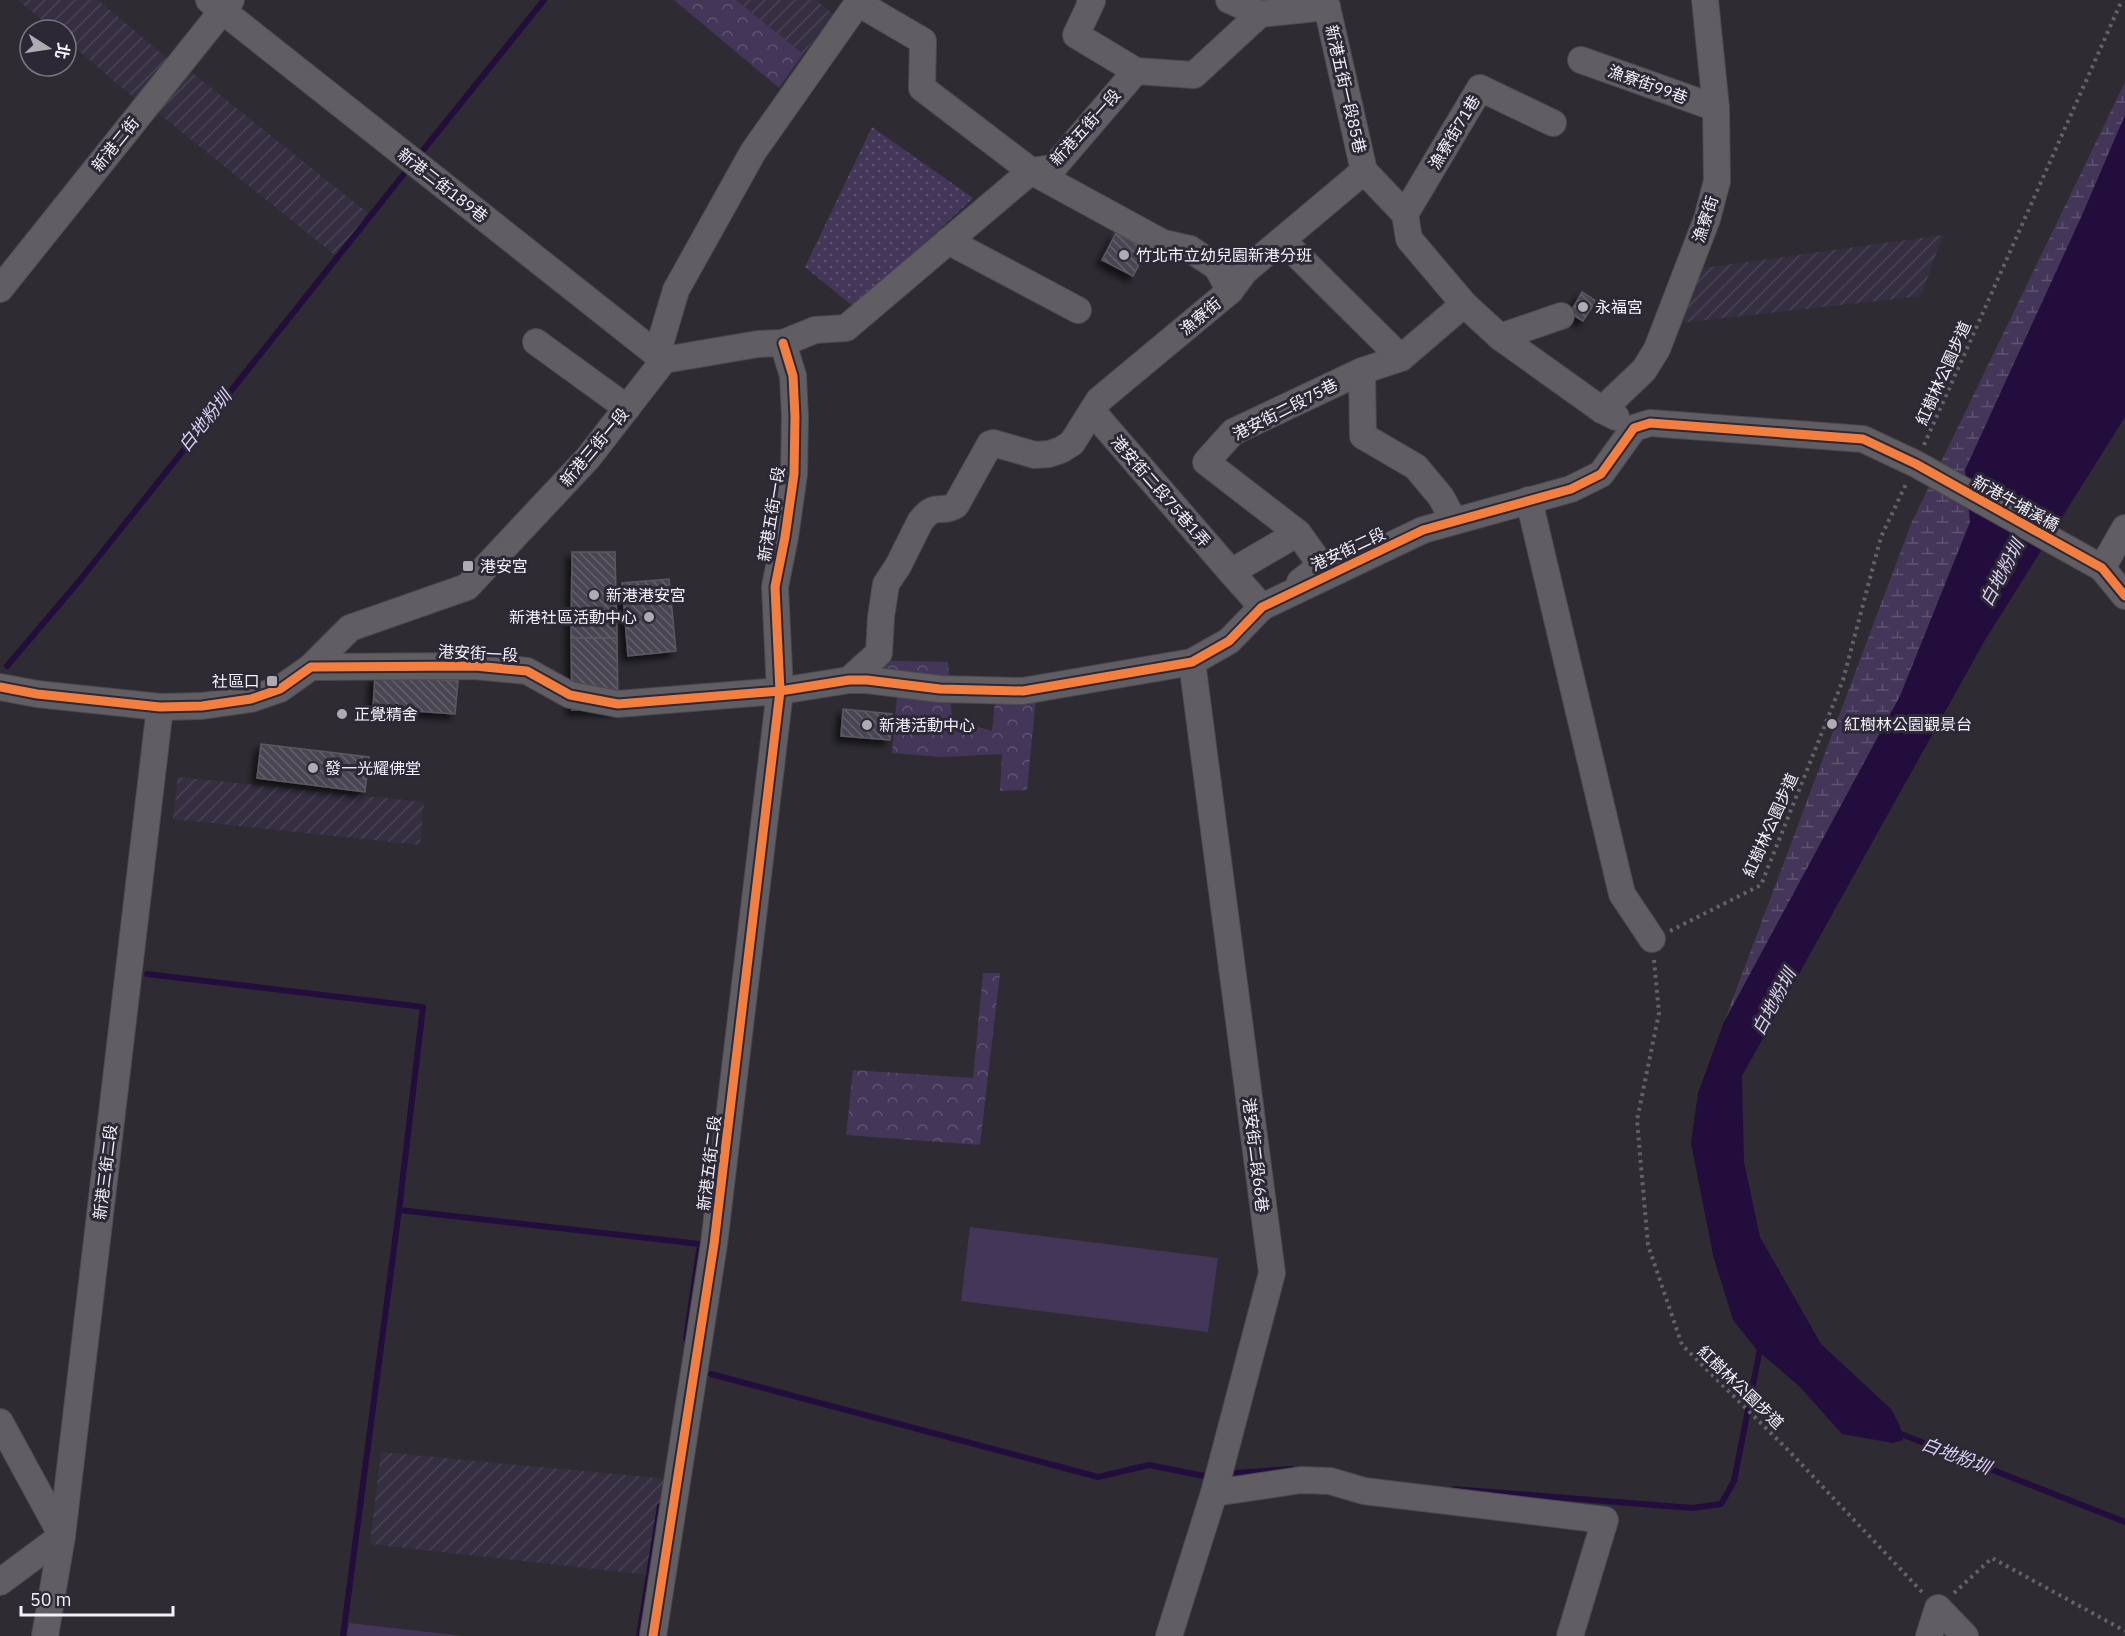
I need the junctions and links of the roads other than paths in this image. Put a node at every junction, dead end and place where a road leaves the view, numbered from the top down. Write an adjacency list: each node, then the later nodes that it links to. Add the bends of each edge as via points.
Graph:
1 (1090, 0): 9 (street, via 1076,35)
2 (1229, 0): 7 (street)
3 (1705, 0): 10 (street, 漁寮街)
4 (859, 2): 12 (street, via 922,41 922,88); 26 (street, via 753,153 676,290 660,344)
5 (221, 4): 17 (street, 新港二街); 26 (street, 新港二街189巷)
6 (1329, 4): 7 (street); 13 (street, 新港五街一段85巷)
7 (1260, 14): 9 (street, via 1194,75)
8 (1581, 60): 10 (street, 漁寮街99巷)
9 (1136, 70): 12 (street, 新港五街一段, via 1053,168)
10 (1716, 108): 29 (street, 漁寮街, via 1717,181 1702,230 1657,349 1644,370)
11 (1553, 123): 14 (street, 漁寮街71巷, via 1480,88)
12 (1030, 171): 16 (street, 新港五街一段); 18 (street, via 1163,243 1190,249 1217,267)
13 (1364, 171): 14 (street); 15 (street, 漁寮街)
14 (1405, 214): 19 (street, via 1409,239)
15 (1281, 240): 18 (street, 漁寮街, via 1245,271); 25 (street)
16 (948, 241): 20 (street); 24 (street, 新港五街一段, via 846,328 815,330)
17 (0, 289)
18 (1230, 291): 30 (street, 漁寮街, via 1099,400)
19 (1464, 304): 22 (street); 25 (street)
20 (1078, 309)
21 (1561, 316): 22 (street)
22 (1500, 337): 29 (street)
23 (537, 342): 28 (street)
24 (783, 343): 26 (street); 44 (street, 新港五街一段, via 793,376 795,417 794,474 775,587)
25 (1401, 358): 27 (street)
26 (664, 360): 28 (street, 新港三街一段)
27 (1362, 371): 33 (street, via 1364,436 1416,467 1441,497); 35 (street, 港安街二段75巷, via 1233,432 1206,462)
28 (627, 408): 41 (street, 新港三街一段, via 588,458 467,587 350,628)
29 (1602, 410): 31 (street)
30 (1092, 411): 37 (street, 港安街二段75巷1弄); 42 (street, 漁寮街, via 1072,443 1049,454 1035,455 990,444 956,505 951,509 935,508 925,515 886,584 879,653)
31 (1634, 428): 32 (street, 港安街二段, via 1601,474 1571,489); 36 (street, 新港牛埔溪橋, via 1650,423 1863,439 1916,464)
32 (1529, 500): 33 (street, 港安街二段); 46 (street, via 1622,894)
33 (1454, 521): 39 (street, 港安街二段, via 1423,530)
34 (2125, 528): 36 (street)
35 (1299, 532): 37 (street); 39 (street, 港安街二段75巷, via 1321,566)
36 (2102, 568): 38 (street)
37 (1231, 572): 39 (street, 港安街二段75巷1弄)
38 (2125, 596)
39 (1273, 601): 40 (street, 港安街二段, via 1229,641)
40 (1192, 662): 42 (street, 港安街二段, via 1023,690 940,689); 48 (street, 港安街二段66巷, via 1272,1274)
41 (311, 667): 44 (street, 港安街一段, via 475,666 527,671 570,695 618,704); 45 (street, 新港三街一段, via 280,689 251,699)
42 (849, 680): 44 (street, 港安街二段)
43 (0, 687): 45 (street)
44 (780, 691): 52 (street, 新港五街二段, via 714,1244)
45 (160, 707): 49 (street, 新港三街二段)
46 (1652, 939)
47 (0, 1422): 49 (street)
48 (1214, 1493): 53 (street, 港安街二段66巷); 54 (street, via 1301,1480 1330,1481 1364,1491 1605,1520)
49 (62, 1536): 50 (street); 51 (street, 新港三街二段)
50 (0, 1582)
51 (45, 1636)
52 (653, 1636)
53 (1169, 1636)
54 (1570, 1636)
55 (1929, 1636): 56 (street, via 1938,1608)
56 (1965, 1636)

